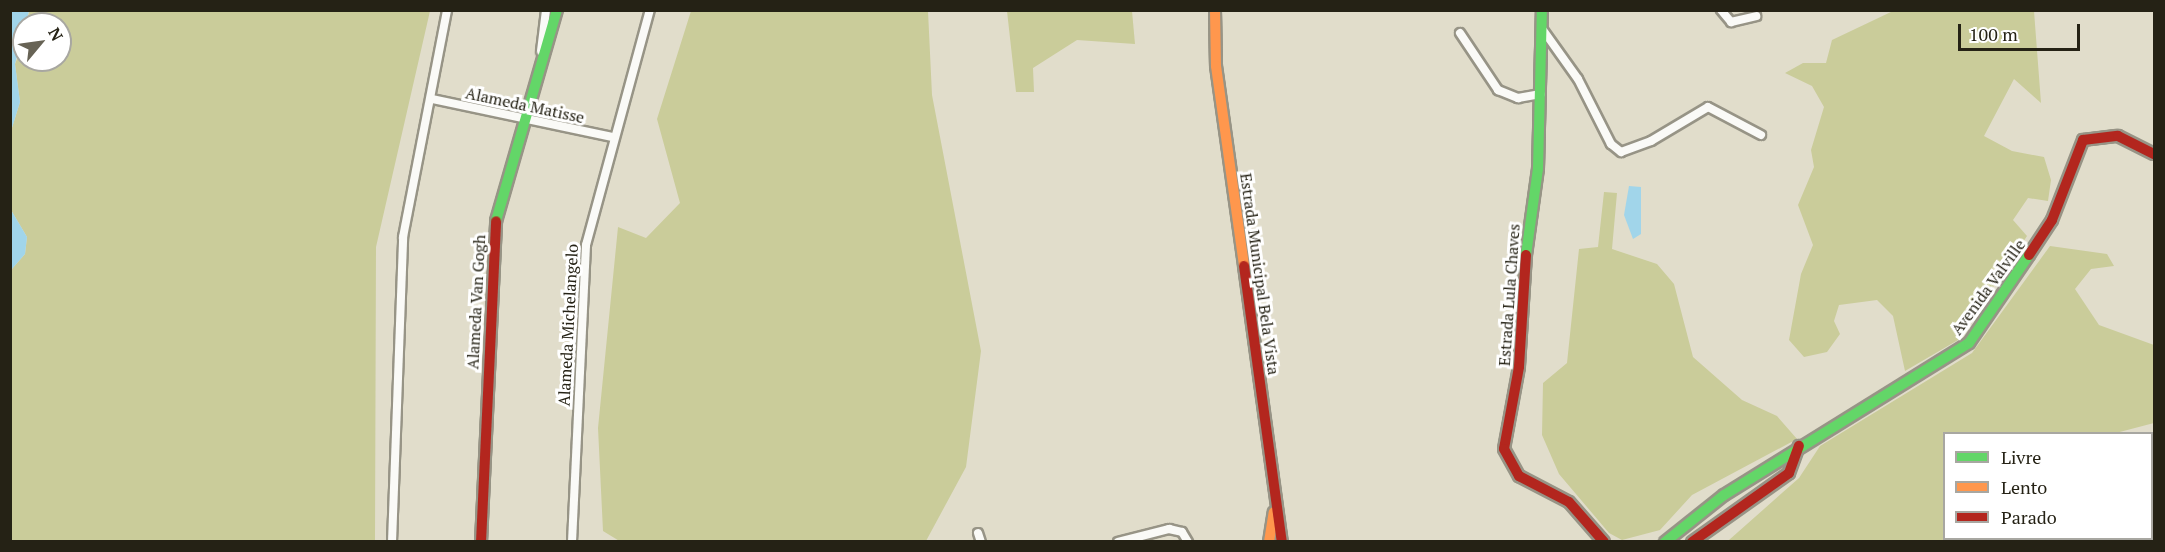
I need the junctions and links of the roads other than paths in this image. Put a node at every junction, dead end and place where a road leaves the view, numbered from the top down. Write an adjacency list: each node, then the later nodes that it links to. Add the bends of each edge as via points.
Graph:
1 (447, 10): 13 (street)
2 (546, 10): 11 (street, Alameda Van Gogh)
3 (557, 10): 11 (main road, Alameda Van Gogh)
4 (650, 10): 16 (street, Alameda Michelangelo)
5 (1215, 10): 21 (main road, Estrada Municipal Bela Vista, via 1216,66)
6 (1542, 10): 9 (main road, Estrada Lula Chaves)
7 (1721, 10): 8 (street, via 1731,22)
8 (1756, 16)
9 (1543, 30): 12 (main road, Estrada Lula Chaves); 15 (street, via 1578,78 1611,144 1621,152 1651,141 1708,107)
10 (1460, 33): 12 (street, via 1498,90 1518,98)
11 (539, 70): 14 (main road, Alameda Van Gogh)
12 (1541, 94): 23 (main road, Estrada Lula Chaves, via 1519,367 1504,449 1519,476 1569,502)
13 (432, 99): 14 (street, Alameda Matisse); 24 (street, via 403,237)
14 (524, 119): 16 (street, Alameda Matisse); 25 (main road, Alameda Van Gogh, via 492,248)
15 (1761, 135)
16 (612, 137): 26 (street, Alameda Michelangelo, via 582,268)
17 (2154, 154): 18 (main road, Avenida Valville, via 2118,136 2083,140 2052,220 1969,343)
18 (1799, 446): 19 (main road, Avenida Valville); 20 (main road, via 1789,473)
19 (1756, 474): 20 (main road, via 1764,486); 32 (main road, Avenida Valville)
20 (1756, 494): 33 (main road)
21 (1276, 496): 30 (main road); 31 (main road, Estrada Municipal Bela Vista)
22 (978, 533): 27 (street)
23 (1599, 539)
24 (392, 542)
25 (481, 542)
26 (572, 542)
27 (981, 542)
28 (1118, 542): 29 (street, via 1125,536 1169,530 1182,532)
29 (1188, 542)
30 (1269, 542)
31 (1282, 542)
32 (1665, 542)
33 (1692, 542)

